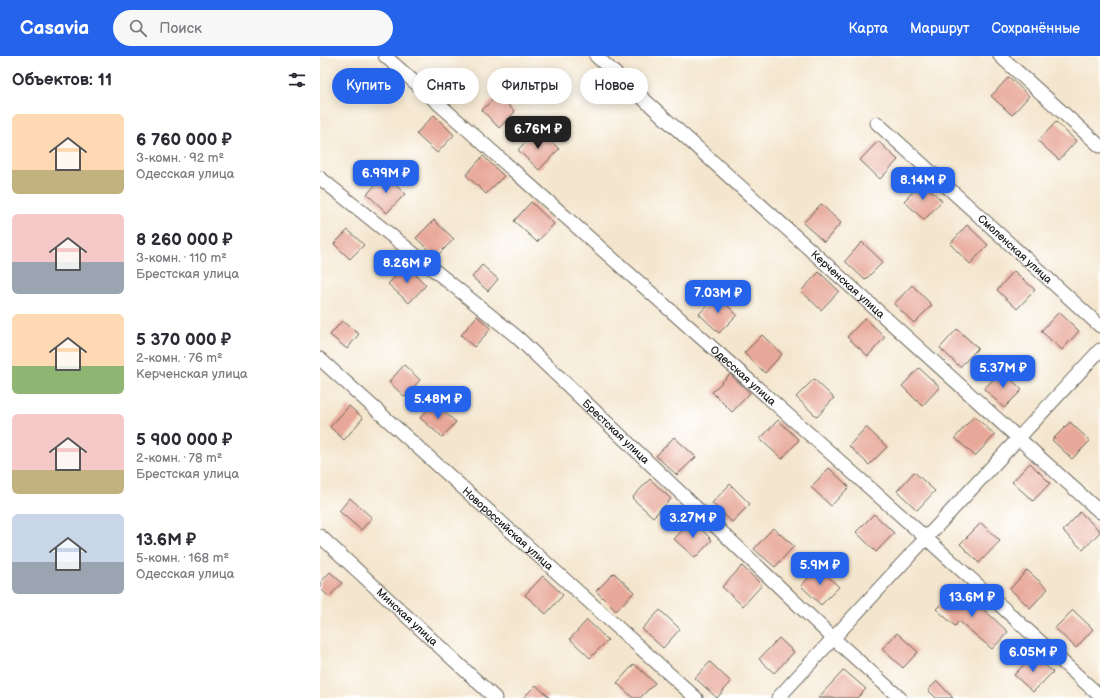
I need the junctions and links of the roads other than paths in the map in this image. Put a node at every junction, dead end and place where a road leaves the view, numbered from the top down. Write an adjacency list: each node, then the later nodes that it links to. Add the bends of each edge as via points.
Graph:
1 (385, 56): 13 (street, Одесская улица)
2 (596, 56): 10 (street, Керченская улица)
3 (1000, 56): 5 (street)
4 (877, 123): 7 (street, Смоленская улица)
5 (1100, 146)
6 (320, 178): 14 (street, Брестская улица, via 517,337)
7 (1100, 326)
8 (1100, 350): 10 (street)
9 (320, 359): 17 (street, Новороссийская улица)
10 (1019, 438): 11 (street, Керченская улица); 13 (street)
11 (1100, 512)
12 (320, 536): 16 (street, Минская улица)
13 (926, 538): 14 (street); 15 (street, Одесская улица)
14 (833, 638): 18 (street); 19 (street, Брестская улица)
15 (1100, 696)
16 (495, 698)
17 (696, 698)
18 (778, 698)
19 (900, 698)

